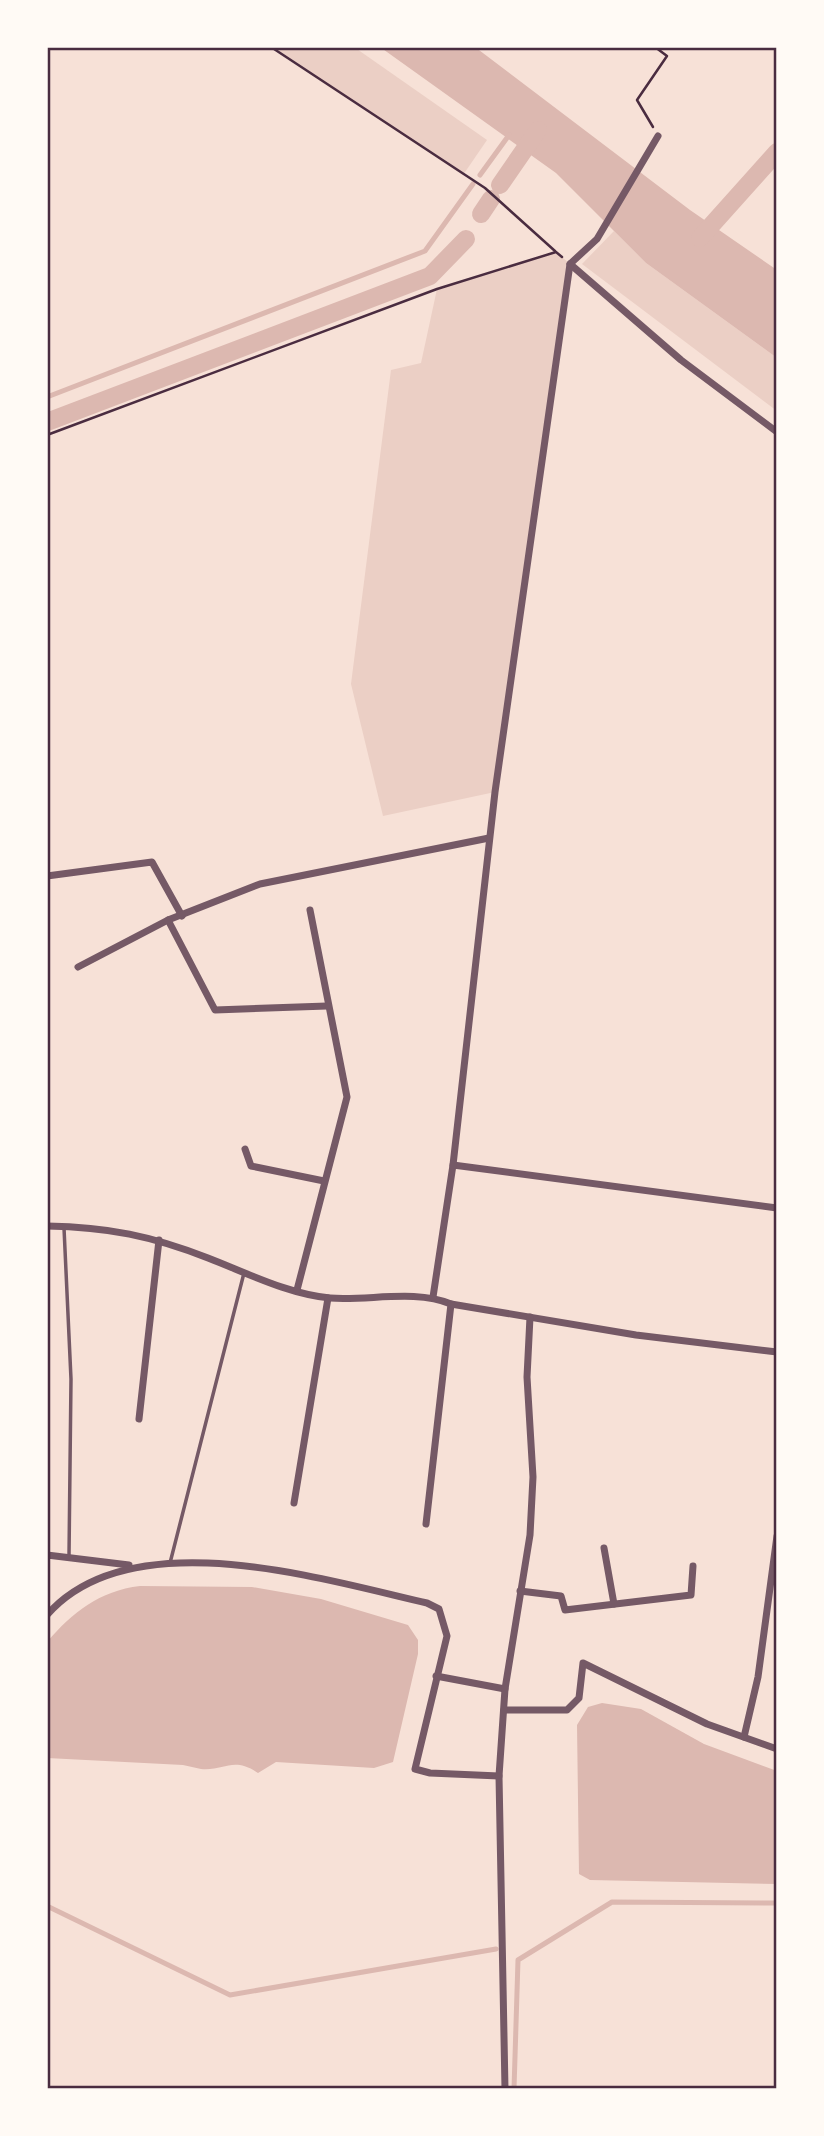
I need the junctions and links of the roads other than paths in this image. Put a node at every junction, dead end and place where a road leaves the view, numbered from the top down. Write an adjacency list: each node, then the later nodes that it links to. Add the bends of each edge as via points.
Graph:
1 (658, 136): 2 (street, via 597,239)
2 (570, 264): 3 (street, via 681,360); 4 (street)
3 (777, 432)
4 (489, 838): 7 (street, via 260,884); 12 (street)
5 (47, 876): 7 (street, via 152,862)
6 (310, 910): 10 (street)
7 (182, 916): 8 (street)
8 (168, 920): 9 (street); 10 (street, via 215,1010)
9 (78, 967)
10 (327, 1006): 13 (street, via 347,1097)
11 (245, 1149): 13 (street, via 251,1166)
12 (453, 1165): 14 (street); 20 (street)
13 (324, 1181): 19 (street)
14 (777, 1208)
15 (47, 1226): 16 (street)
16 (64, 1226): 17 (street, via 117,1229); 31 (lane, via 71,1379)
17 (159, 1240): 18 (street); 25 (street)
18 (244, 1273): 19 (street); 32 (lane)
19 (297, 1290): 21 (street)
20 (433, 1297): 21 (street); 22 (street)
21 (328, 1298): 26 (street)
22 (451, 1304): 23 (street); 27 (street)
23 (530, 1317): 24 (street); 35 (street, via 527,1377 533,1477 530,1535)
24 (777, 1352)
25 (139, 1419)
26 (294, 1503)
27 (426, 1524)
28 (777, 1536): 41 (street, via 758,1676)
29 (604, 1548): 36 (street)
30 (47, 1555): 31 (street)
31 (69, 1556): 33 (street)
32 (170, 1565): 33 (street); 38 (street, via 277,1569 427,1603 439,1609 447,1636)
33 (133, 1566): 37 (street, via 97,1577 61,1599)
34 (693, 1566): 36 (street, via 691,1595)
35 (520, 1591): 36 (street, via 561,1596 565,1609); 39 (street)
36 (614, 1604)
37 (47, 1615)
38 (436, 1676): 39 (street); 43 (street, via 415,1769)
39 (505, 1689): 40 (street)
40 (504, 1710): 41 (street, via 567,1710 579,1698 583,1663 707,1724); 43 (street)
41 (744, 1737): 42 (street)
42 (777, 1749)
43 (499, 1776): 44 (street)
44 (505, 2089)

